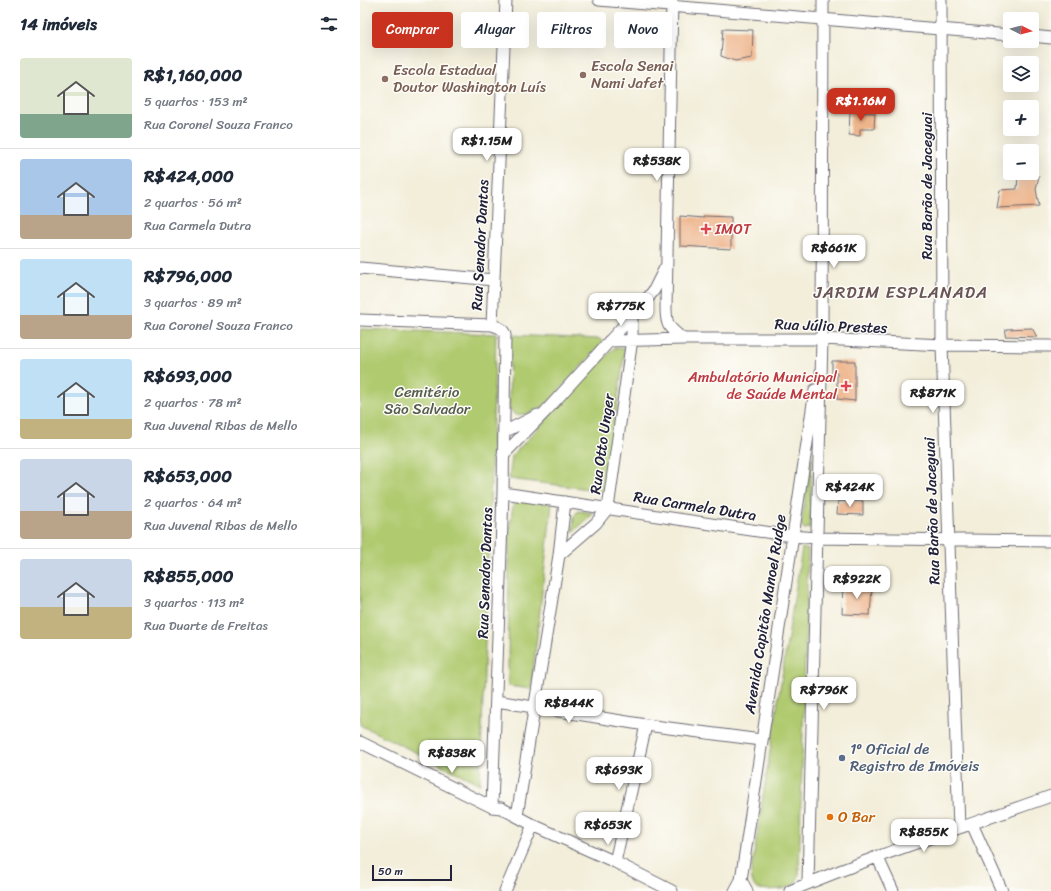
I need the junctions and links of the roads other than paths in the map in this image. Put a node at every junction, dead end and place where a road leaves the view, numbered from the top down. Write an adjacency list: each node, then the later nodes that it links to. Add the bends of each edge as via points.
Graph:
1 (506, 0): 13 (street, Rua Senador Dantas)
2 (599, 0): 5 (street)
3 (824, 0): 6 (street)
4 (941, 0): 7 (street, Rua Barão de Jaceguai)
5 (672, 3): 6 (street); 11 (street)
6 (824, 19): 7 (street); 19 (street)
7 (941, 30): 8 (street); 21 (street, Rua Barão de Jaceguai)
8 (1003, 34)
9 (1039, 37): 10 (street)
10 (1051, 38)
11 (667, 263): 14 (street, via 654,290); 18 (street, via 666,320 668,326)
12 (360, 268): 13 (street)
13 (494, 280): 16 (street, Rua Senador Dantas)
14 (632, 316): 17 (street, Rua Otto Unger); 20 (street)
15 (360, 320): 16 (street)
16 (492, 324): 24 (street, Rua Senador Dantas, via 504,331 506,340)
17 (632, 339): 18 (street, Rua Júlio Prestes); 20 (street, Rua Júlio Prestes); 28 (street, Rua Otto Unger)
18 (684, 339): 19 (street, Rua Júlio Prestes)
19 (822, 340): 21 (street, Rua Júlio Prestes); 29 (street, Avenida Capitão Manoel Rudge); 30 (street)
20 (610, 341): 23 (street)
21 (942, 345): 22 (street, Rua Júlio Prestes); 31 (street, Rua Barão de Jaceguai)
22 (1051, 346)
23 (545, 412): 24 (street); 25 (street)
24 (504, 432): 25 (street, Rua Senador Dantas)
25 (503, 455): 26 (street, Rua Senador Dantas)
26 (503, 493): 27 (street, Rua Carmela Dutra); 34 (street, Rua Senador Dantas)
27 (565, 502): 28 (street, Rua Carmela Dutra); 33 (street)
28 (608, 508): 29 (street, Rua Carmela Dutra); 33 (street, Rua Otto Unger)
29 (792, 536): 30 (street, Rua Carmela Dutra); 37 (street, Avenida Capitão Manoel Rudge)
30 (817, 538): 31 (street, Rua Carmela Dutra); 48 (street)
31 (948, 540): 32 (street, Rua Carmela Dutra); 44 (street, Rua Barão de Jaceguai)
32 (1051, 541)
33 (559, 555): 35 (street)
34 (496, 701): 35 (street); 40 (street, Rua Senador Dantas)
35 (534, 707): 36 (street); 41 (street)
36 (646, 725): 37 (street); 46 (street)
37 (761, 740): 47 (street, Avenida Capitão Manoel Rudge)
38 (360, 742): 40 (street)
39 (1051, 796): 42 (street)
40 (492, 807): 41 (street, via 501,808)
41 (517, 816): 43 (street)
42 (972, 824): 44 (street); 55 (street)
43 (533, 826): 46 (street); 49 (street)
44 (959, 828): 45 (street)
45 (877, 856): 48 (street); 54 (street)
46 (615, 862): 50 (street)
47 (741, 880): 51 (street, Avenida Capitão Manoel Rudge); 52 (street)
48 (808, 883): 53 (street)
49 (506, 891)
50 (672, 891)
51 (735, 891)
52 (747, 891)
53 (790, 891)
54 (893, 891)
55 (1002, 891)

